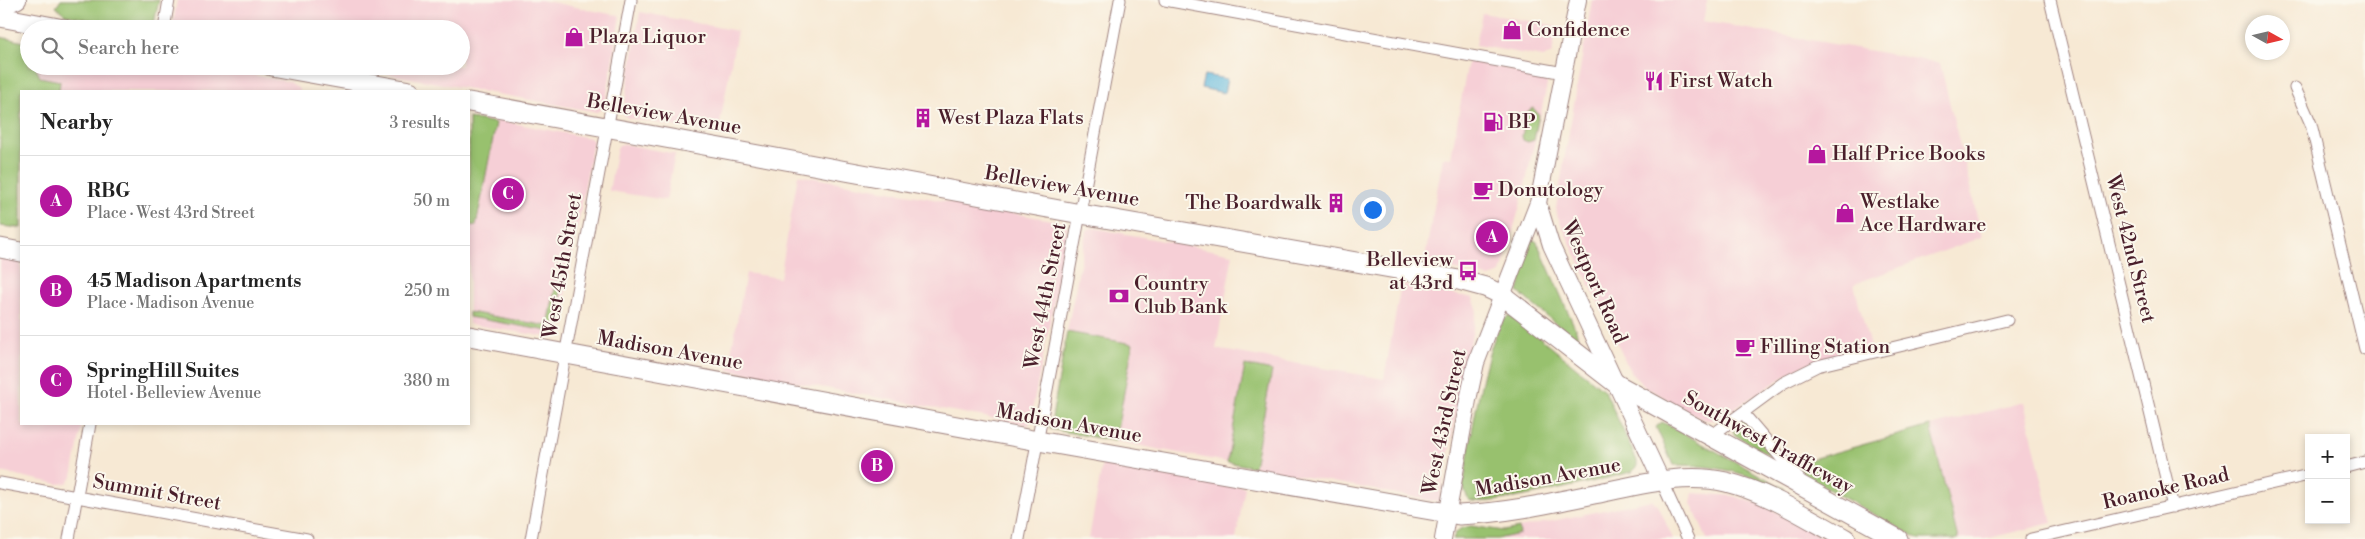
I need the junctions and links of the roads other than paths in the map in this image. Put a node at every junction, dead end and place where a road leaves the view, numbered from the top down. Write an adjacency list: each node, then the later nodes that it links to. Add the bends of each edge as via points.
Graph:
1 (18, 0): 8 (street)
2 (169, 0): 10 (street)
3 (631, 0): 17 (street, West 45th Street)
4 (1120, 0): 19 (street, West 44th Street)
5 (1165, 0): 12 (street)
6 (1578, 0): 12 (street, Westport Road)
7 (2050, 0): 39 (street, West 42nd Street)
8 (0, 8)
9 (0, 17): 11 (main road)
10 (166, 20)
11 (20, 21)
12 (1564, 73): 18 (street, Westport Road)
13 (321, 75): 15 (main road)
14 (2295, 88): 25 (street, via 2310,124)
15 (404, 90)
16 (470, 102): 17 (main road, Belleview Avenue)
17 (607, 127): 19 (main road, Belleview Avenue); 26 (street, West 45th Street)
18 (1538, 202): 22 (street, West 43rd Street); 27 (street, Westport Road, via 1551,245)
19 (1081, 214): 22 (main road, Belleview Avenue, via 1459,280); 31 (street, West 44th Street)
20 (0, 248): 21 (main road)
21 (20, 252)
22 (1502, 295): 27 (main road, Belleview Avenue); 40 (street, West 43rd Street, via 1476,363)
23 (2007, 320): 28 (street, via 1817,366 1783,383)
24 (470, 336): 26 (main road, Madison Avenue)
25 (2365, 349)
26 (566, 354): 31 (main road, Madison Avenue); 43 (street, West 45th Street)
27 (1618, 385): 30 (main road, Southwest Trafficway); 35 (street, Westport Road)
28 (1743, 413): 30 (street); 37 (street)
29 (90, 425): 38 (street)
30 (1711, 436): 37 (main road, Southwest Trafficway)
31 (1038, 441): 40 (main road, Madison Avenue); 44 (street, West 44th Street)
32 (2365, 462): 33 (street)
33 (2350, 465)
34 (2305, 476): 39 (street, Roanoke Road)
35 (1661, 480): 40 (main road, Madison Avenue, via 1494,514); 46 (street, Westport Road); 47 (main road, via 1724,482 1766,494)
36 (0, 483): 38 (street, Summit Street)
37 (1807, 489): 48 (main road, Southwest Trafficway)
38 (76, 497): 41 (street); 42 (street, Summit Street)
39 (2173, 507): 49 (street, Roanoke Road)
40 (1448, 514): 45 (street, West 43rd Street)
41 (69, 539)
42 (307, 539)
43 (531, 539)
44 (1019, 539)
45 (1444, 539)
46 (1688, 539)
47 (1846, 539)
48 (1898, 539)
49 (2031, 539)

